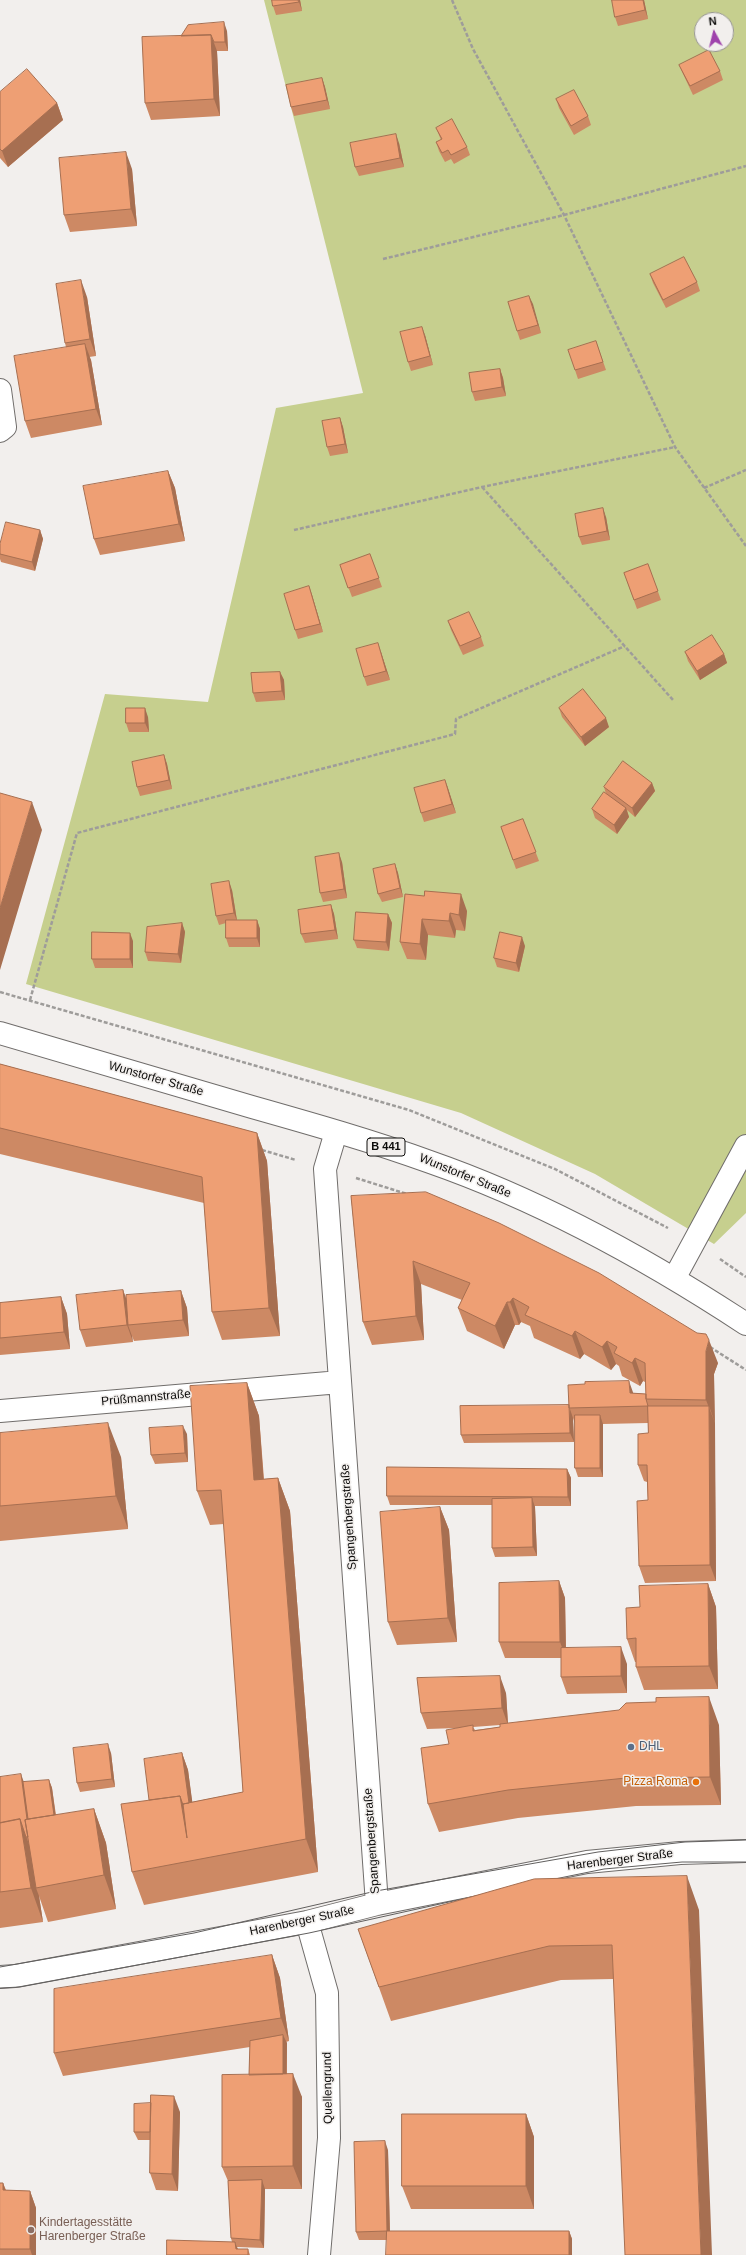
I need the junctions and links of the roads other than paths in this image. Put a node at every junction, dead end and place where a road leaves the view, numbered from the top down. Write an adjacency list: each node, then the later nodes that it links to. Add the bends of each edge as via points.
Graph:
1 (0, 390): 2 (street, via 5,427)
2 (0, 431)
3 (0, 1033): 4 (street, Wunstorfer Straße / B 441)
4 (336, 1132): 6 (street, Wunstorfer Straße / B 441, via 431,1162 503,1190 598,1235); 8 (street, Spangenbergstraße, via 326,1169)
5 (746, 1146): 6 (street)
6 (675, 1278): 7 (street, Wunstorfer Straße / B 441)
7 (746, 1324)
8 (340, 1382): 9 (street, Prüßmannstraße); 11 (street, Spangenbergstraße)
9 (0, 1411)
10 (746, 1850): 11 (street, Harenberger Straße, via 587,1862)
11 (377, 1904): 12 (street, Harenberger Straße)
12 (307, 1922): 13 (street, Harenberger Straße); 14 (street, Quellengrund, via 327,1993 329,2138)
13 (0, 1977)
14 (319, 2255)

